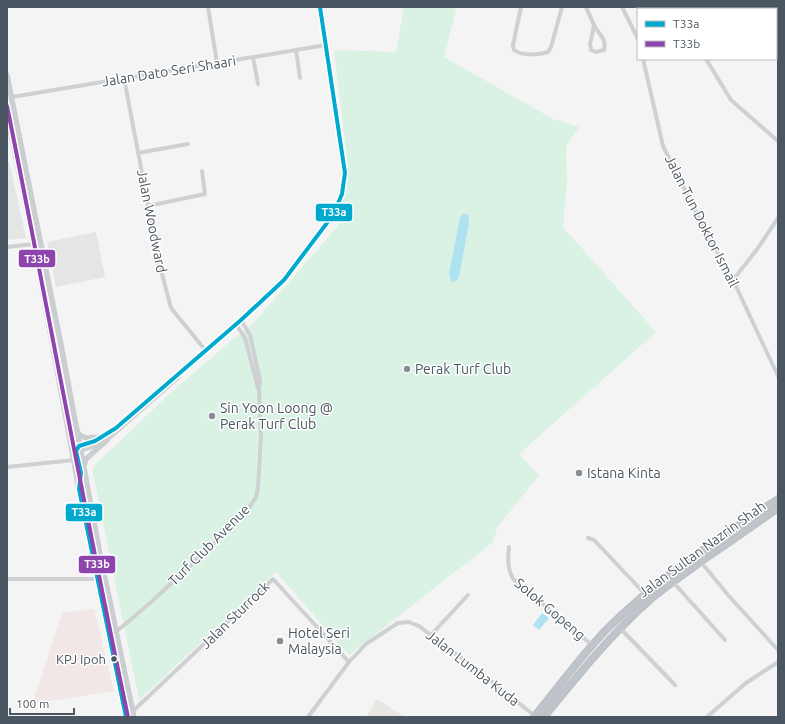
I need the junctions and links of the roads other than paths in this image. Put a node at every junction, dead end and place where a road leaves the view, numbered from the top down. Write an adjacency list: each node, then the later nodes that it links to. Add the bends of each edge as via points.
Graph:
1 (208, 7): 14 (street)
2 (320, 7): 9 (street)
3 (521, 7): 4 (street, via 514,50 518,53 542,54 552,47)
4 (562, 7)
5 (586, 7): 7 (street)
6 (622, 7): 8 (street)
7 (594, 26): 7 (street, via 605,39 604,50 596,52 591,50 590,44)
8 (637, 36)
9 (326, 45): 10 (street, Jalan Dato Seri Shaari); 30 (street, via 345,174 342,194 334,215 284,280)
10 (296, 50): 11 (street, Jalan Dato Seri Shaari); 17 (street)
11 (253, 57): 14 (street, Jalan Dato Seri Shaari); 18 (street)
12 (643, 60): 29 (street, Jalan Tun Doktor Ismail, via 663,146)
13 (707, 60): 21 (street, via 731,100)
14 (217, 63): 16 (street, Jalan Dato Seri Shaari)
15 (7, 75): 19 (main road)
16 (124, 78): 19 (street, Jalan Dato Seri Shaari); 23 (street, Jalan Woodward)
17 (300, 78)
18 (258, 84)
19 (12, 97): 38 (main road)
20 (7, 114): 27 (main road)
21 (778, 141)
22 (188, 144): 23 (street)
23 (138, 153): 25 (street, Jalan Woodward)
24 (202, 171): 25 (street, via 206,194)
25 (148, 206): 32 (street, Jalan Woodward, via 160,266 172,308)
26 (778, 218): 29 (street)
27 (34, 244): 28 (street); 37 (main road)
28 (7, 246)
29 (732, 280): 34 (street, Jalan Tun Doktor Ismail)
30 (242, 320): 31 (street); 36 (street, Turf Club Avenue, via 250,335 260,381)
31 (236, 324): 32 (street); 36 (street, Turf Club Avenue, via 245,338)
32 (206, 351): 39 (street); 39 (street)
33 (778, 363): 34 (street)
34 (773, 366): 35 (street, Jalan Tun Doktor Ismail)
35 (778, 376)
36 (259, 390): 56 (street, Turf Club Avenue, via 261,437 258,488 251,505 240,519)
37 (67, 422): 40 (main road, via 74,444); 41 (main road)
38 (76, 426): 39 (main road, via 79,435); 40 (main road)
39 (104, 439): 40 (street); 43 (main road, via 86,459)
40 (79, 449): 43 (main road); 44 (main road, via 76,451 81,478)
41 (74, 460): 42 (street); 44 (main road)
42 (7, 467)
43 (83, 467): 56 (main road)
44 (79, 489): 51 (main road)
45 (778, 499): 53 (highway, Jalan Sultan Nazrin Shah, via 684,563)
46 (778, 508): 49 (highway, Jalan Sultan Nazrin Shah)
47 (588, 538): 53 (street, via 594,540)
48 (509, 547): 59 (street, Solok Gopeng, via 508,562 513,579)
49 (701, 562): 52 (highway, Jalan Sultan Nazrin Shah); 61 (street)
50 (7, 579): 51 (street)
51 (97, 579): 64 (main road)
52 (673, 582): 55 (highway, Jalan Sultan Nazrin Shah); 58 (street)
53 (645, 594): 59 (highway, Jalan Sultan Nazrin Shah)
54 (468, 595): 57 (street)
55 (620, 628): 65 (street); 71 (highway, Jalan Sultan Nazrin Shah, via 579,672)
56 (117, 631): 60 (main road)
57 (431, 635): 62 (street, Jalan Lumba Kuda, via 409,622 398,623 366,644); 70 (street, Jalan Lumba Kuda)
58 (725, 640)
59 (592, 645): 70 (highway, Jalan Sultan Nazrin Shah)
60 (120, 646): 64 (main road, via 122,676); 66 (main road)
61 (778, 650)
62 (349, 662): 66 (street, Jalan Sturrock, via 273,579); 69 (street)
63 (778, 662): 67 (street, via 746,683)
64 (119, 683): 68 (main road)
65 (675, 686)
66 (134, 714)
67 (708, 716)
68 (126, 717)
69 (308, 717)
70 (534, 717)
71 (544, 717)

